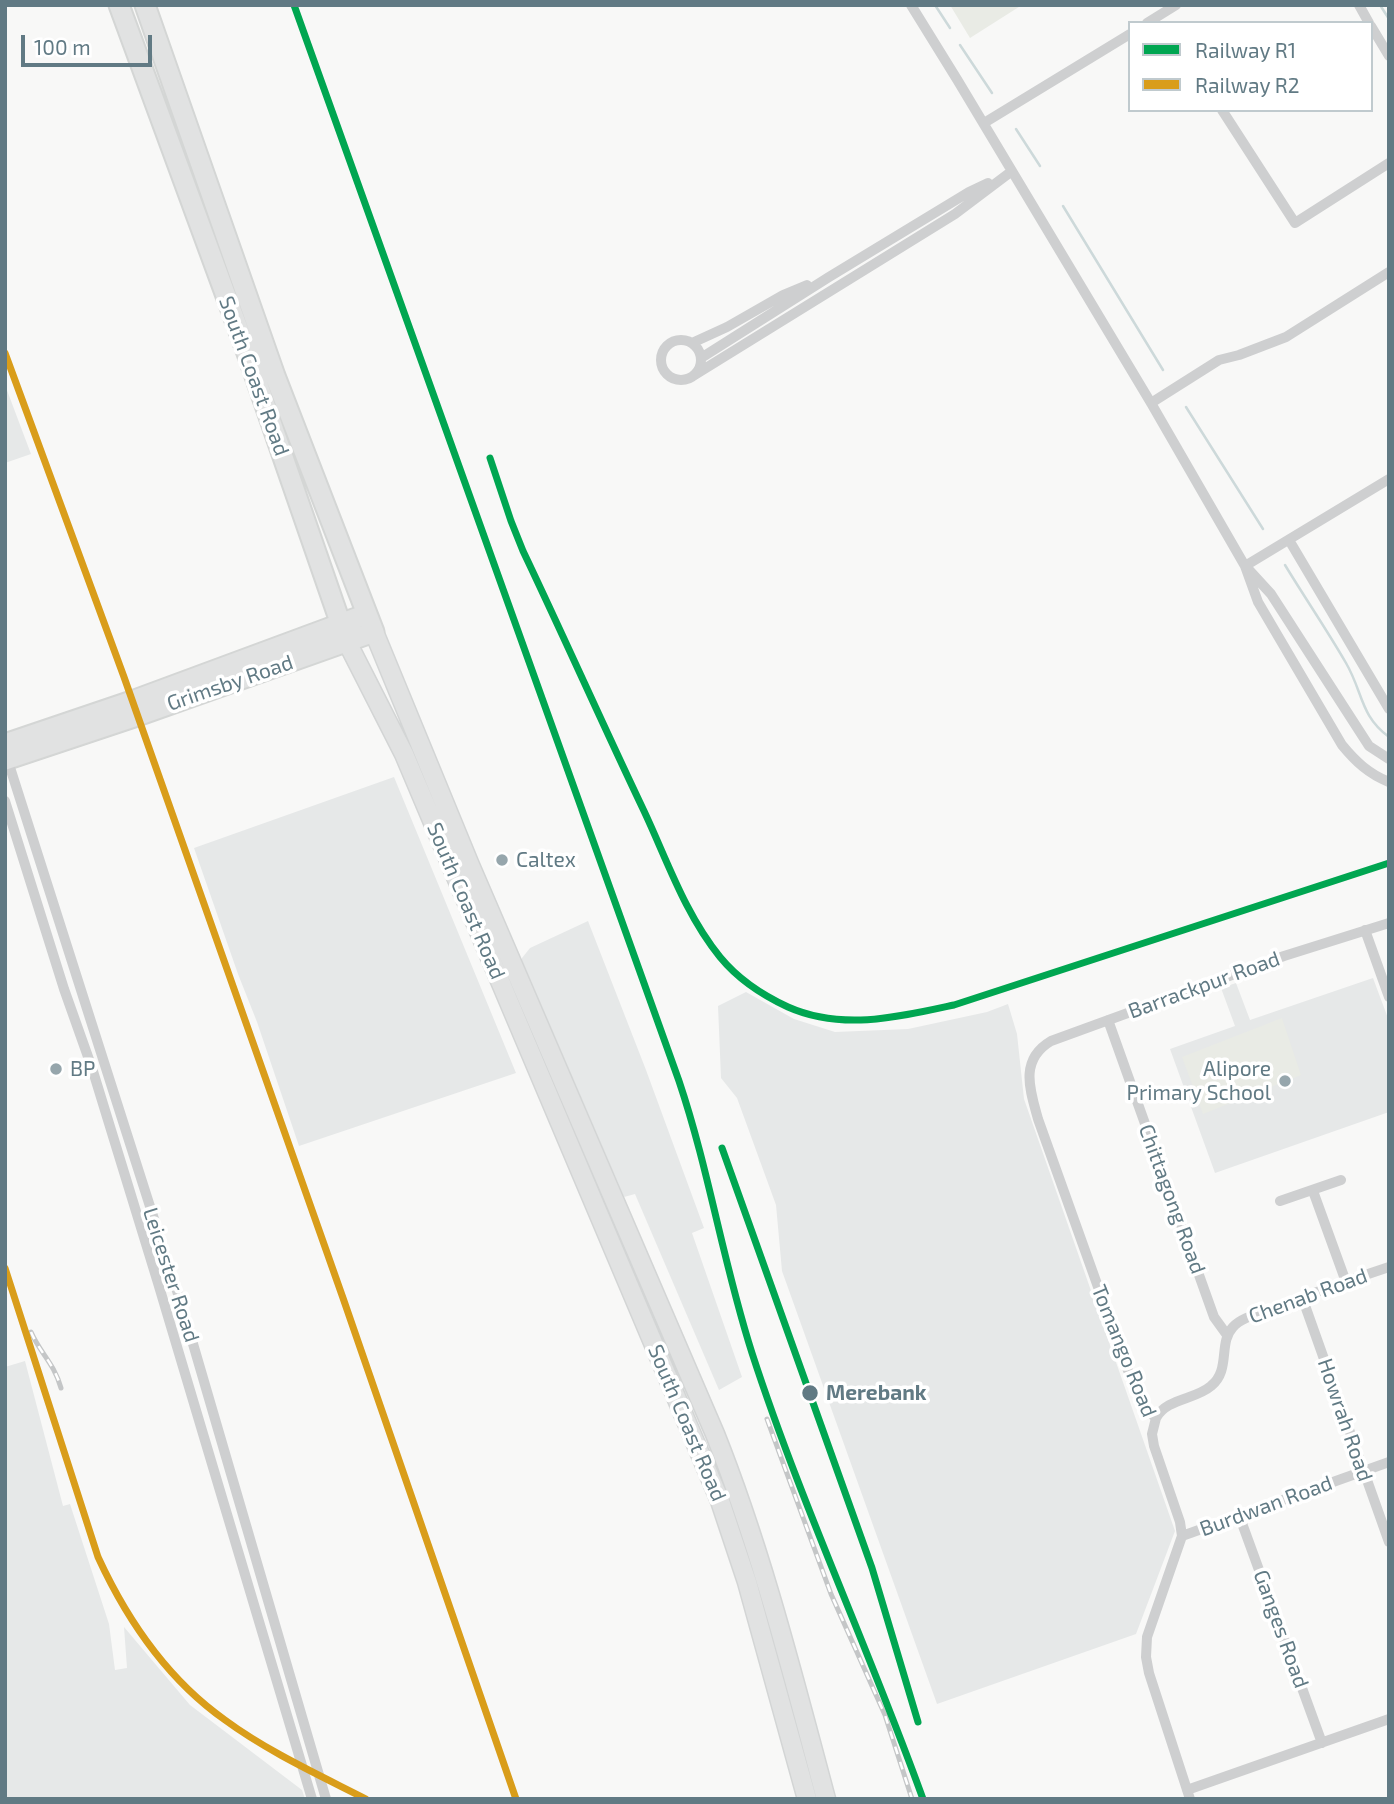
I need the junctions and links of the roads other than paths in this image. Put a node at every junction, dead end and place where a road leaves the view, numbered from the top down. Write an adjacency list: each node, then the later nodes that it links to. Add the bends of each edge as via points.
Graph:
1 (119, 5): 12 (highway, South Coast Road)
2 (145, 5): 11 (highway, South Coast Road)
3 (911, 5): 14 (street)
4 (1176, 5): 6 (street)
5 (1359, 5): 7 (street)
6 (1163, 19)
7 (1368, 21)
8 (1373, 29): 10 (street)
9 (1128, 35): 14 (street)
10 (1389, 56)
11 (163, 57): 12 (highway); 26 (highway, South Coast Road, via 275,376)
12 (141, 64): 27 (highway, South Coast Road)
13 (1223, 112): 15 (street, via 1295,223)
14 (984, 123): 16 (street)
15 (1389, 163)
16 (1012, 171): 18 (street); 21 (street, via 955,214); 22 (street)
17 (1389, 272): 22 (street, via 1286,337 1219,360)
18 (829, 277): 19 (street, via 783,295); 20 (street)
19 (692, 344): 20 (street); 21 (street, via 671,342 660,359 668,376 681,381)
20 (701, 358): 21 (street)
21 (693, 376)
22 (1151, 403): 25 (street)
23 (1389, 479): 24 (street)
24 (1289, 540): 25 (street); 28 (street)
25 (1245, 565): 32 (street, via 1272,594 1370,746); 33 (street, via 1258,602 1342,745 1359,765)
26 (371, 623): 27 (highway, Grimsby Road); 29 (main road, South Coast Road)
27 (344, 634): 30 (main road, South Coast Road); 31 (highway, Grimsby Road, via 132,701)
28 (1389, 709)
29 (408, 714): 30 (main road); 35 (main road, South Coast Road)
30 (388, 722): 35 (main road, South Coast Road)
31 (6, 754): 62 (street, Leicester Road, via 184,1312)
32 (1389, 759)
33 (1389, 782)
34 (5, 802): 64 (street, Leicester Road, via 92,1068)
35 (470, 887): 38 (main road, South Coast Road); 39 (main road, South Coast Road)
36 (1389, 923): 37 (street, Barrackpur Road)
37 (1366, 930): 40 (street); 41 (street, Barrackpur Road)
38 (522, 985): 39 (main road); 42 (main road, South Coast Road)
39 (505, 993): 43 (main road, South Coast Road)
40 (1389, 997)
41 (1108, 1020): 44 (street, Barrackpur Road, via 1046,1044); 55 (street, Chittagong Road, via 1214,1317)
42 (551, 1052): 43 (main road); 45 (main road, South Coast Road)
43 (533, 1060): 46 (main road, South Coast Road)
44 (1031, 1065): 58 (street, Tomango Road, via 1029,1088 1051,1155 1142,1406)
45 (568, 1093): 46 (main road); 49 (main road, South Coast Road)
46 (550, 1101): 51 (main road, South Coast Road)
47 (1341, 1180): 48 (street)
48 (1313, 1191): 50 (street); 53 (street)
49 (614, 1200): 51 (main road); 56 (main road, South Coast Road)
50 (1280, 1201)
51 (595, 1207): 57 (main road, South Coast Road)
52 (1389, 1266): 53 (street, Chenab Road)
53 (1346, 1282): 54 (street, Chenab Road)
54 (1302, 1297): 55 (street, Chenab Road, via 1244,1319); 60 (street, Howrah Road)
55 (1227, 1335): 58 (street, Chenab Road, via 1216,1381 1208,1389 1168,1405)
56 (700, 1401): 57 (main road); 66 (main road, South Coast Road, via 743,1506)
57 (680, 1409): 67 (main road, South Coast Road, via 720,1501)
58 (1156, 1418): 63 (street, Tomango Road, via 1154,1446)
59 (1389, 1462): 60 (street, Burdwan Road)
60 (1363, 1471): 61 (street, Burdwan Road); 65 (street, Howrah Road)
61 (1239, 1515): 63 (street, Burdwan Road); 70 (street, Ganges Road)
62 (248, 1533): 64 (street); 74 (street, Leicester Road)
63 (1182, 1536): 72 (street, via 1147,1637 1146,1657)
64 (234, 1537): 73 (street, Leicester Road)
65 (1389, 1542)
66 (779, 1626): 67 (main road); 69 (main road, South Coast Road)
67 (761, 1633): 71 (main road, South Coast Road)
68 (1389, 1719): 70 (street)
69 (806, 1723): 77 (main road, South Coast Road); 78 (main road, via 819,1744)
70 (1322, 1742): 72 (street)
71 (791, 1745): 75 (main road); 76 (main road, South Coast Road)
72 (1189, 1795)
73 (312, 1799)
74 (326, 1799)
75 (800, 1799)
76 (807, 1799)
77 (826, 1799)
78 (838, 1799)

